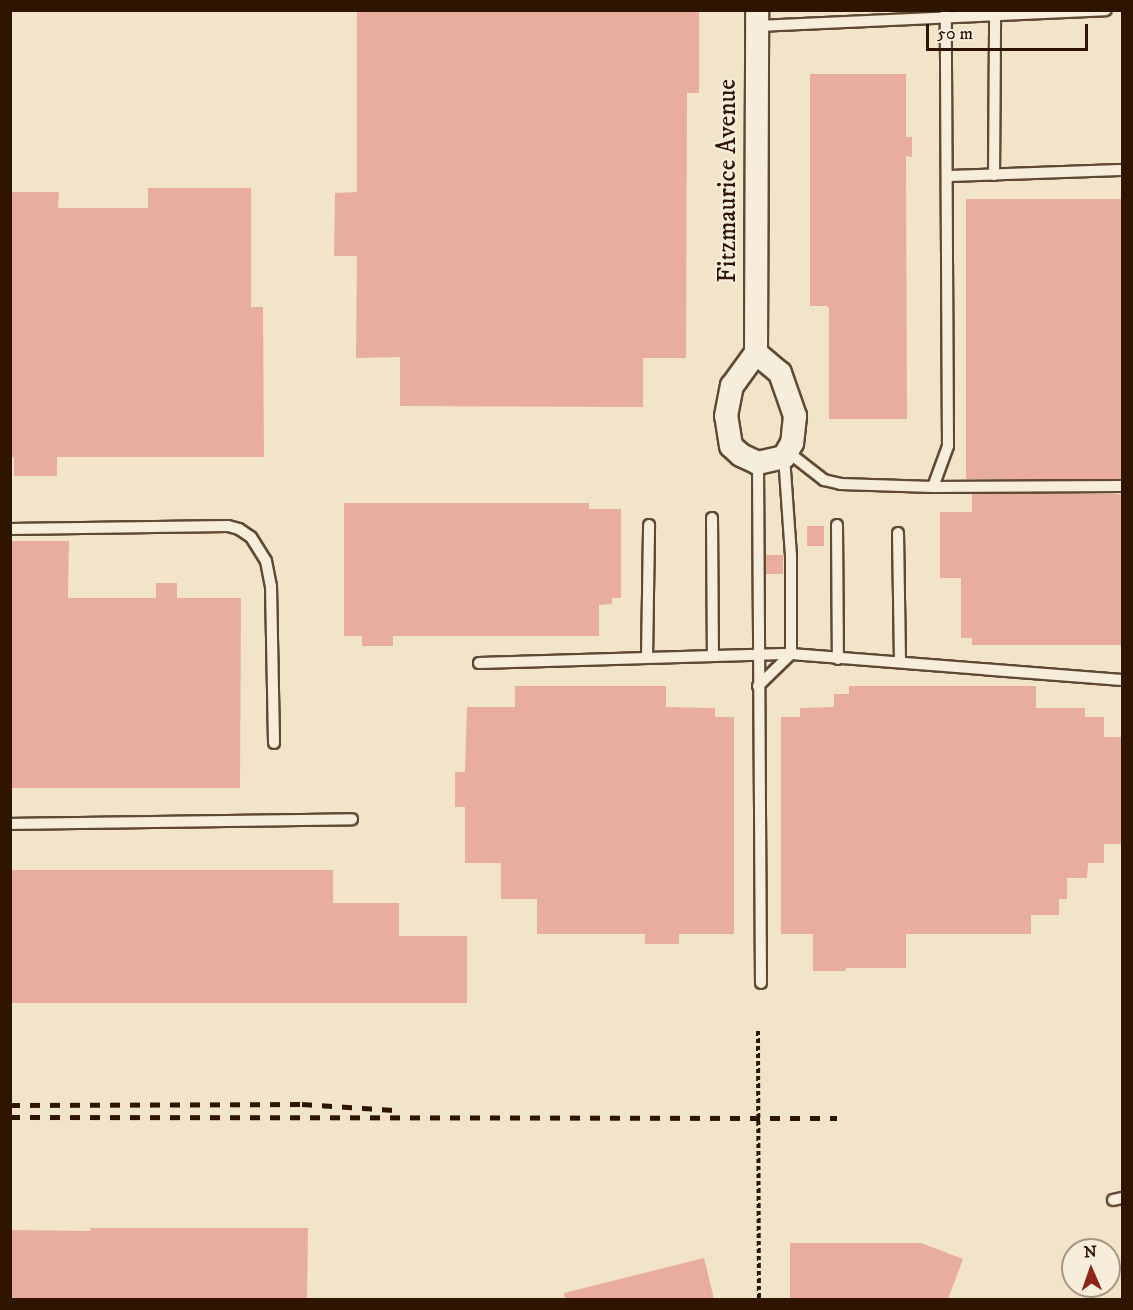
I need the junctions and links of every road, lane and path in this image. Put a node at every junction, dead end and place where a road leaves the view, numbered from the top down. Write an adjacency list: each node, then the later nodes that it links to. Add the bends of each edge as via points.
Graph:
1 (1106, 10): 3 (lane)
2 (946, 14): 3 (lane); 4 (lane); 8 (lane)
3 (995, 15): 7 (lane)
4 (852, 16): 5 (lane)
5 (757, 18): 9 (street, Fitzmaurice Avenue)
6 (1122, 170): 7 (lane)
7 (994, 175): 8 (lane)
8 (948, 176): 13 (lane, via 948,446)
9 (756, 353): 10 (street, via 780,373 791,399 795,416); 11 (street, via 732,386 726,416 732,446)
10 (786, 454): 11 (street); 13 (lane, via 834,483); 19 (lane)
11 (758, 463): 20 (lane)
12 (1122, 486): 13 (lane)
13 (933, 487)
14 (712, 518): 21 (lane)
15 (649, 525): 22 (lane)
16 (837, 525): 23 (lane)
17 (10, 529): 28 (lane, via 228,526 251,537 266,561 271,586)
18 (898, 533): 24 (lane)
19 (791, 654): 20 (lane); 23 (lane); 27 (lane)
20 (757, 655): 21 (lane); 27 (lane)
21 (713, 656): 22 (lane)
22 (646, 658): 25 (lane)
23 (838, 659): 24 (lane)
24 (900, 662): 26 (lane)
25 (478, 663)
26 (1122, 680)
27 (758, 686): 31 (lane)
28 (274, 743)
29 (352, 819): 30 (lane)
30 (10, 824)
31 (761, 983)
32 (758, 1031): 33 (path)
33 (759, 1299)

